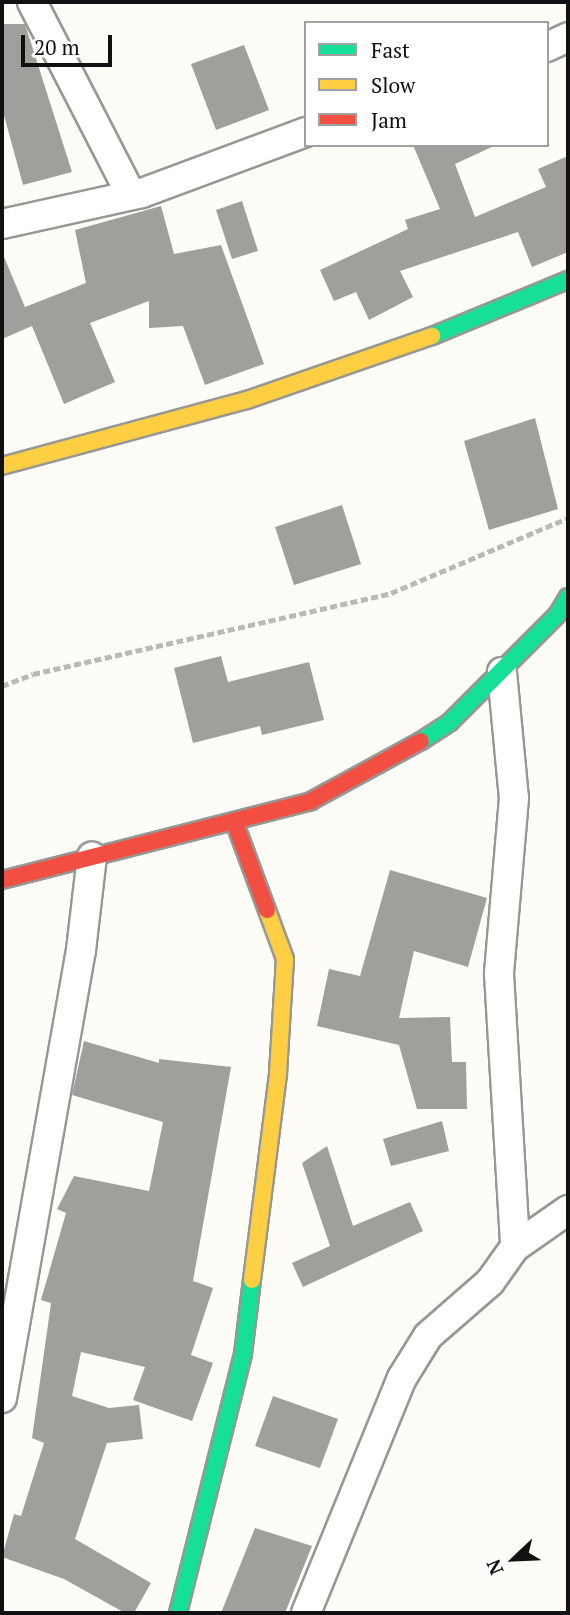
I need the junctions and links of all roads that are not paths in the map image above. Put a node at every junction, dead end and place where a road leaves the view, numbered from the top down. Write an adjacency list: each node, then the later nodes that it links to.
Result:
1 (32, 2): 5 (street)
2 (568, 37): 3 (street)
3 (549, 46)
4 (304, 133): 5 (street)
5 (131, 195): 6 (street)
6 (2, 225)
7 (568, 281): 8 (street)
8 (2, 466)
9 (568, 597): 10 (street)
10 (502, 672): 11 (street); 15 (street)
11 (234, 821): 12 (street); 17 (street)
12 (92, 858): 13 (street); 16 (street)
13 (2, 880)
14 (568, 1210): 15 (street)
15 (515, 1247): 18 (street)
16 (2, 1398)
17 (178, 1613)
18 (306, 1613)

